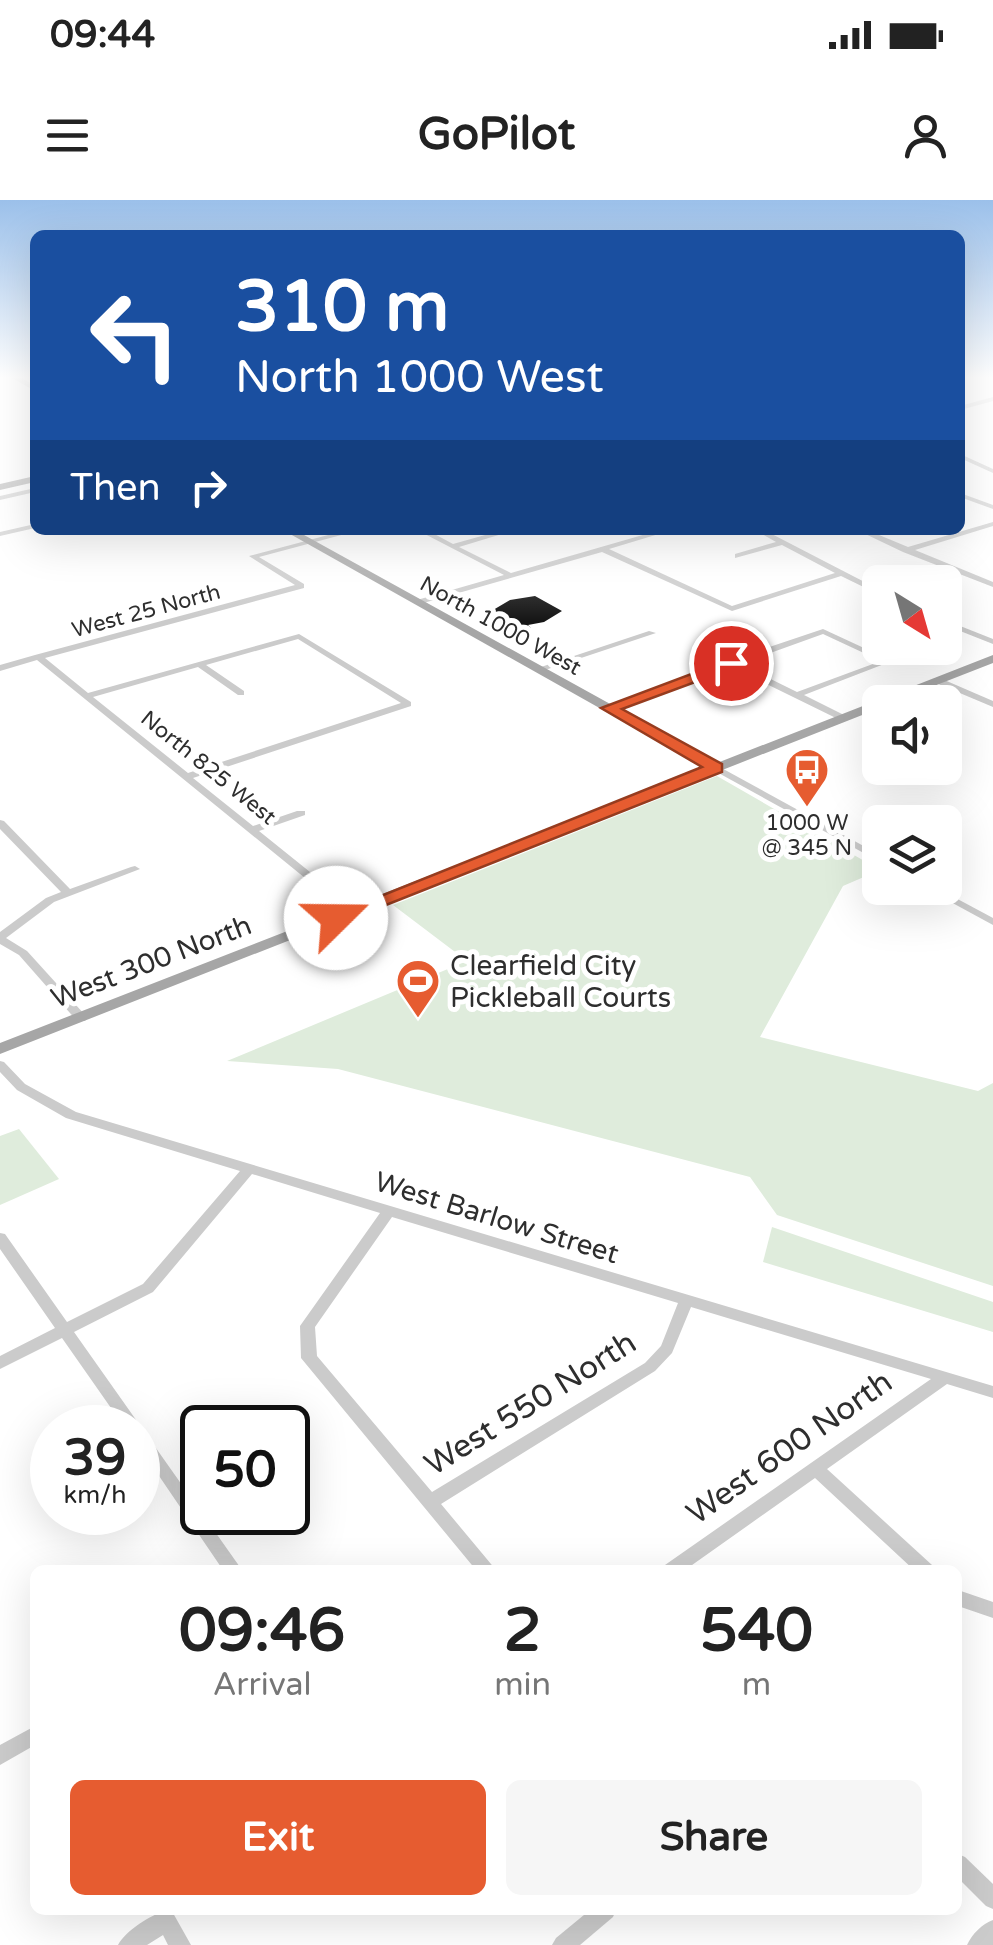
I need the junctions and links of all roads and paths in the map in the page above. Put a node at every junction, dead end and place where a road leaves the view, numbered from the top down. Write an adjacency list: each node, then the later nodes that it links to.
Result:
1 (967, 459): 2 (street)
2 (993, 472)
3 (30, 480): 4 (main road)
4 (0, 487)
5 (30, 491): 6 (street)
6 (0, 498)
7 (965, 498): 8 (street)
8 (993, 507)
9 (993, 524): 11 (street)
10 (30, 527): 12 (street)
11 (965, 532)
12 (0, 534)
13 (297, 535): 21 (main road, North 1000 West)
14 (337, 535): 21 (street)
15 (431, 535): 23 (street)
16 (493, 535): 23 (street)
17 (651, 535): 24 (street)
18 (769, 535): 22 (street)
19 (872, 535): 25 (street)
20 (955, 535): 25 (street)
21 (310, 542): 31 (main road, North 1000 West); 35 (street, West 25 North)
22 (783, 542): 26 (street); 27 (street)
23 (453, 546): 28 (street)
24 (602, 549): 27 (street); 28 (street)
25 (904, 550): 30 (street)
26 (738, 556)
27 (842, 573): 29 (street)
28 (511, 576): 31 (street)
29 (862, 584)
30 (993, 585)
31 (420, 602): 40 (main road, North 1000 West)
32 (962, 629): 34 (street)
33 (652, 633): 40 (street)
34 (993, 642)
35 (38, 658): 39 (street, West 25 North); 45 (street, North 825 West)
36 (993, 659): 41 (main road, West 300 North)
37 (731, 663): 44 (street); 44 (street); 47 (street)
38 (199, 664): 43 (street); 45 (street); 51 (street)
39 (0, 668)
40 (540, 669): 47 (main road, North 1000 West)
41 (939, 681): 42 (main road, West 300 North); 46 (street)
42 (929, 685)
43 (241, 693)
44 (796, 695): 49 (street)
45 (86, 696): 51 (street, North 825 West)
46 (993, 704)
47 (609, 708): 50 (main road, North 1000 West)
48 (862, 710): 49 (main road, West 300 North)
49 (842, 718): 50 (main road, West 300 North)
50 (716, 768): 55 (street, North 1000 West); 59 (main road, West 300 North)
51 (186, 778): 54 (street, North 825 West)
52 (301, 813): 54 (street)
53 (0, 824): 57 (street)
54 (252, 830): 59 (street, North 825 West)
55 (862, 850)
56 (134, 868): 57 (street)
57 (67, 892): 61 (street)
58 (962, 905): 60 (street)
59 (352, 911): 62 (main road, West 300 North)
60 (993, 922)
61 (0, 938): 62 (street)
62 (81, 1018): 63 (main road, West 300 North)
63 (0, 1049)
64 (0, 1065): 65 (street, West Barlow Street)
65 (249, 1169): 66 (street, West Barlow Street); 69 (street)
66 (389, 1211): 68 (street, West Barlow Street); 76 (street)
67 (0, 1238): 69 (street)
68 (686, 1300): 71 (street, West Barlow Street); 76 (street, West 550 North)
69 (66, 1330): 70 (street); 73 (street)
70 (0, 1363)
71 (945, 1378): 72 (street, West Barlow Street); 75 (street, West 600 North)
72 (993, 1392)
73 (118, 1405)
74 (160, 1464): 77 (street)
75 (815, 1468): 79 (street, West 600 North); 80 (street)
76 (430, 1502): 78 (street)
77 (230, 1565)
78 (483, 1565)
79 (679, 1565)
80 (921, 1565)
81 (962, 1599): 82 (street)
82 (993, 1610)
83 (30, 1738): 84 (street)
84 (0, 1756)
85 (962, 1868): 86 (street)
86 (993, 1899)
87 (600, 1915): 91 (street)
88 (993, 1930): 92 (street)
89 (129, 1945): 90 (street)
90 (180, 1945)
91 (563, 1945)
92 (978, 1945)

